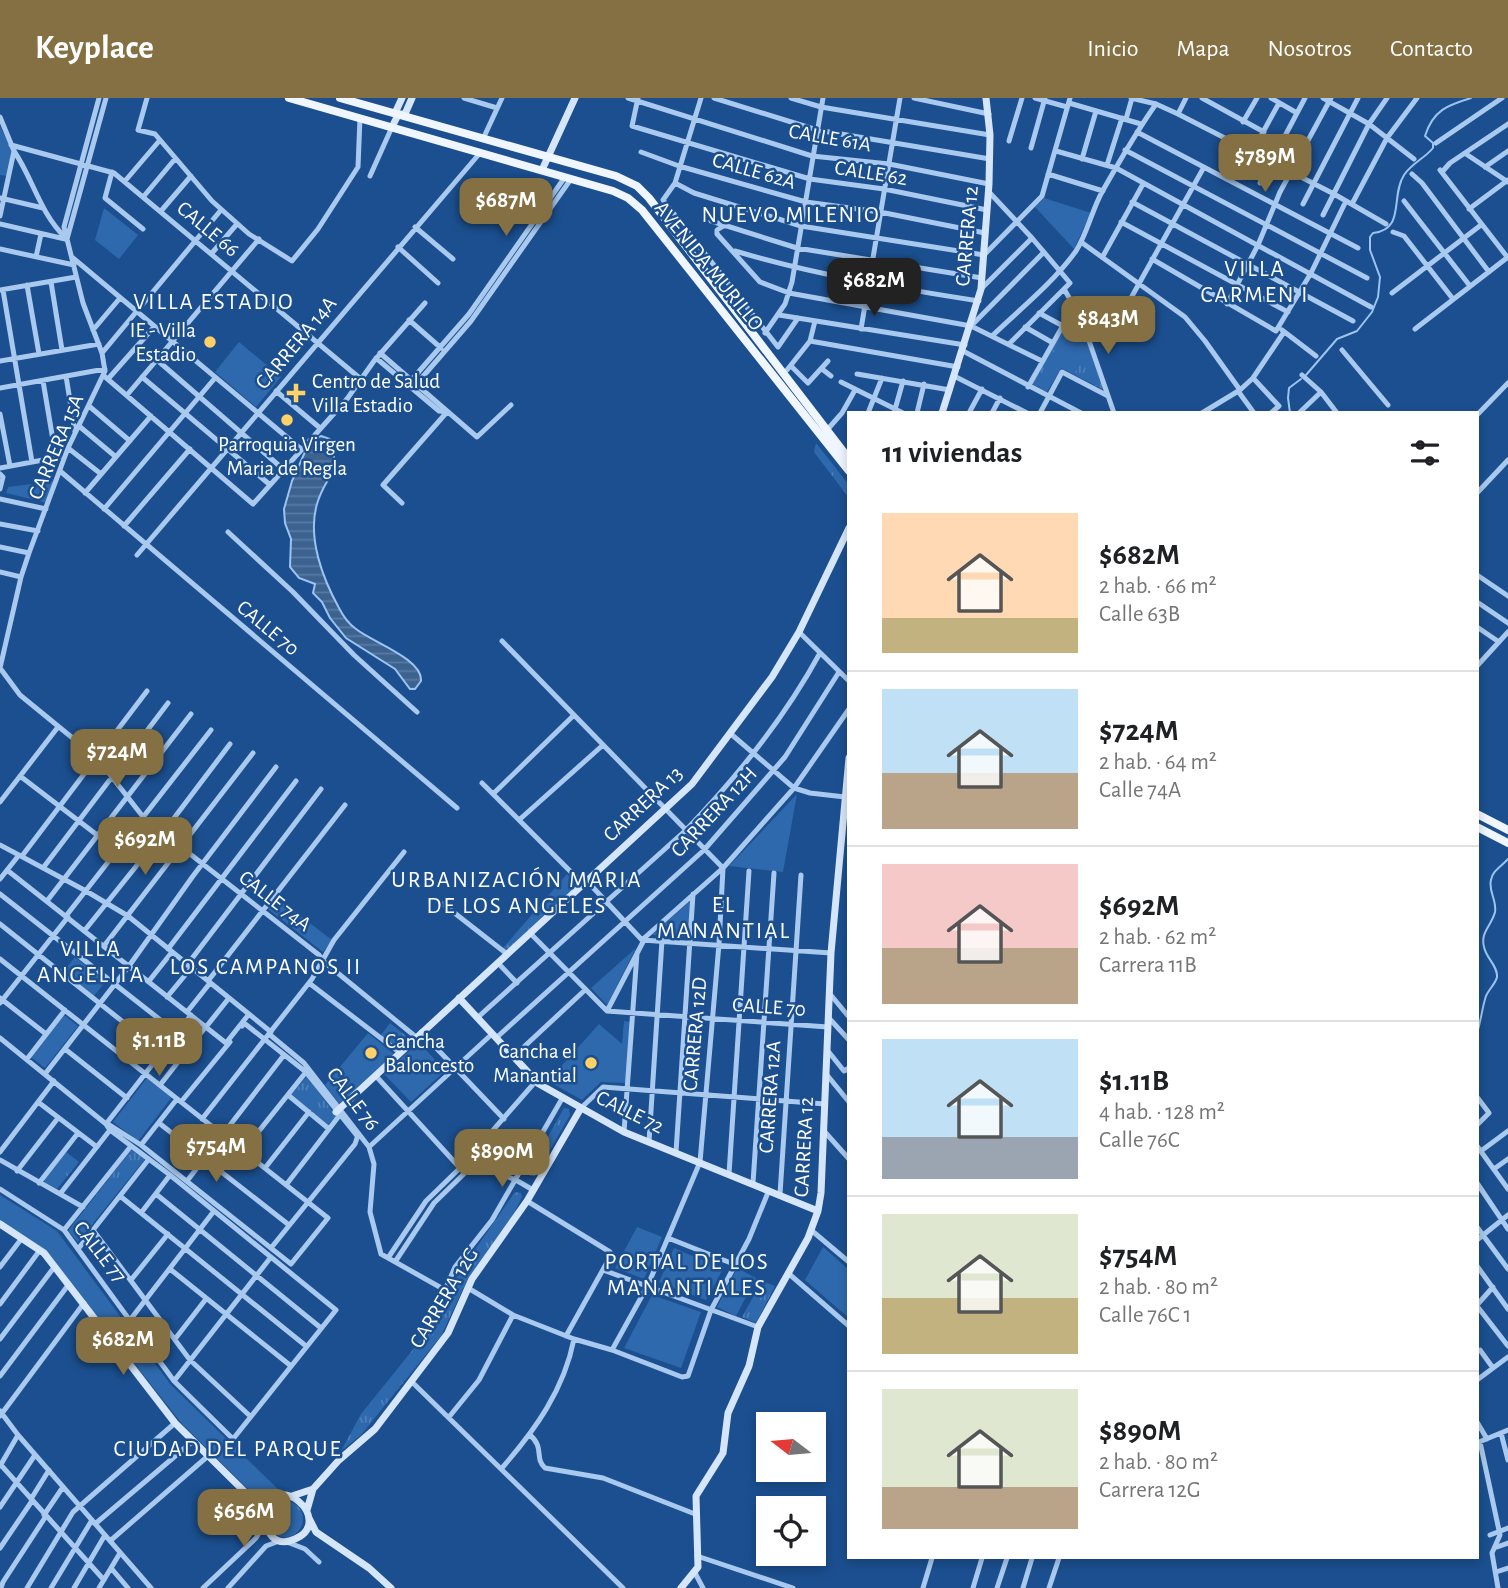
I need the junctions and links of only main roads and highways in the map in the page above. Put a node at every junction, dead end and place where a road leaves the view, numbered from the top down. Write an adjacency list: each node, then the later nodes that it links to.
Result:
1 (289, 98): 3 (main road, AVENIDA MURILLO)
2 (340, 98): 3 (main road, AVENIDA MURILLO)
3 (782, 368): 4 (main road, AVENIDA MURILLO); 5 (main road, AVENIDA MURILLO)
4 (847, 456)
5 (847, 468)
6 (1479, 815): 8 (main road)
7 (1479, 828): 9 (main road)
8 (1508, 830)
9 (1508, 843)

